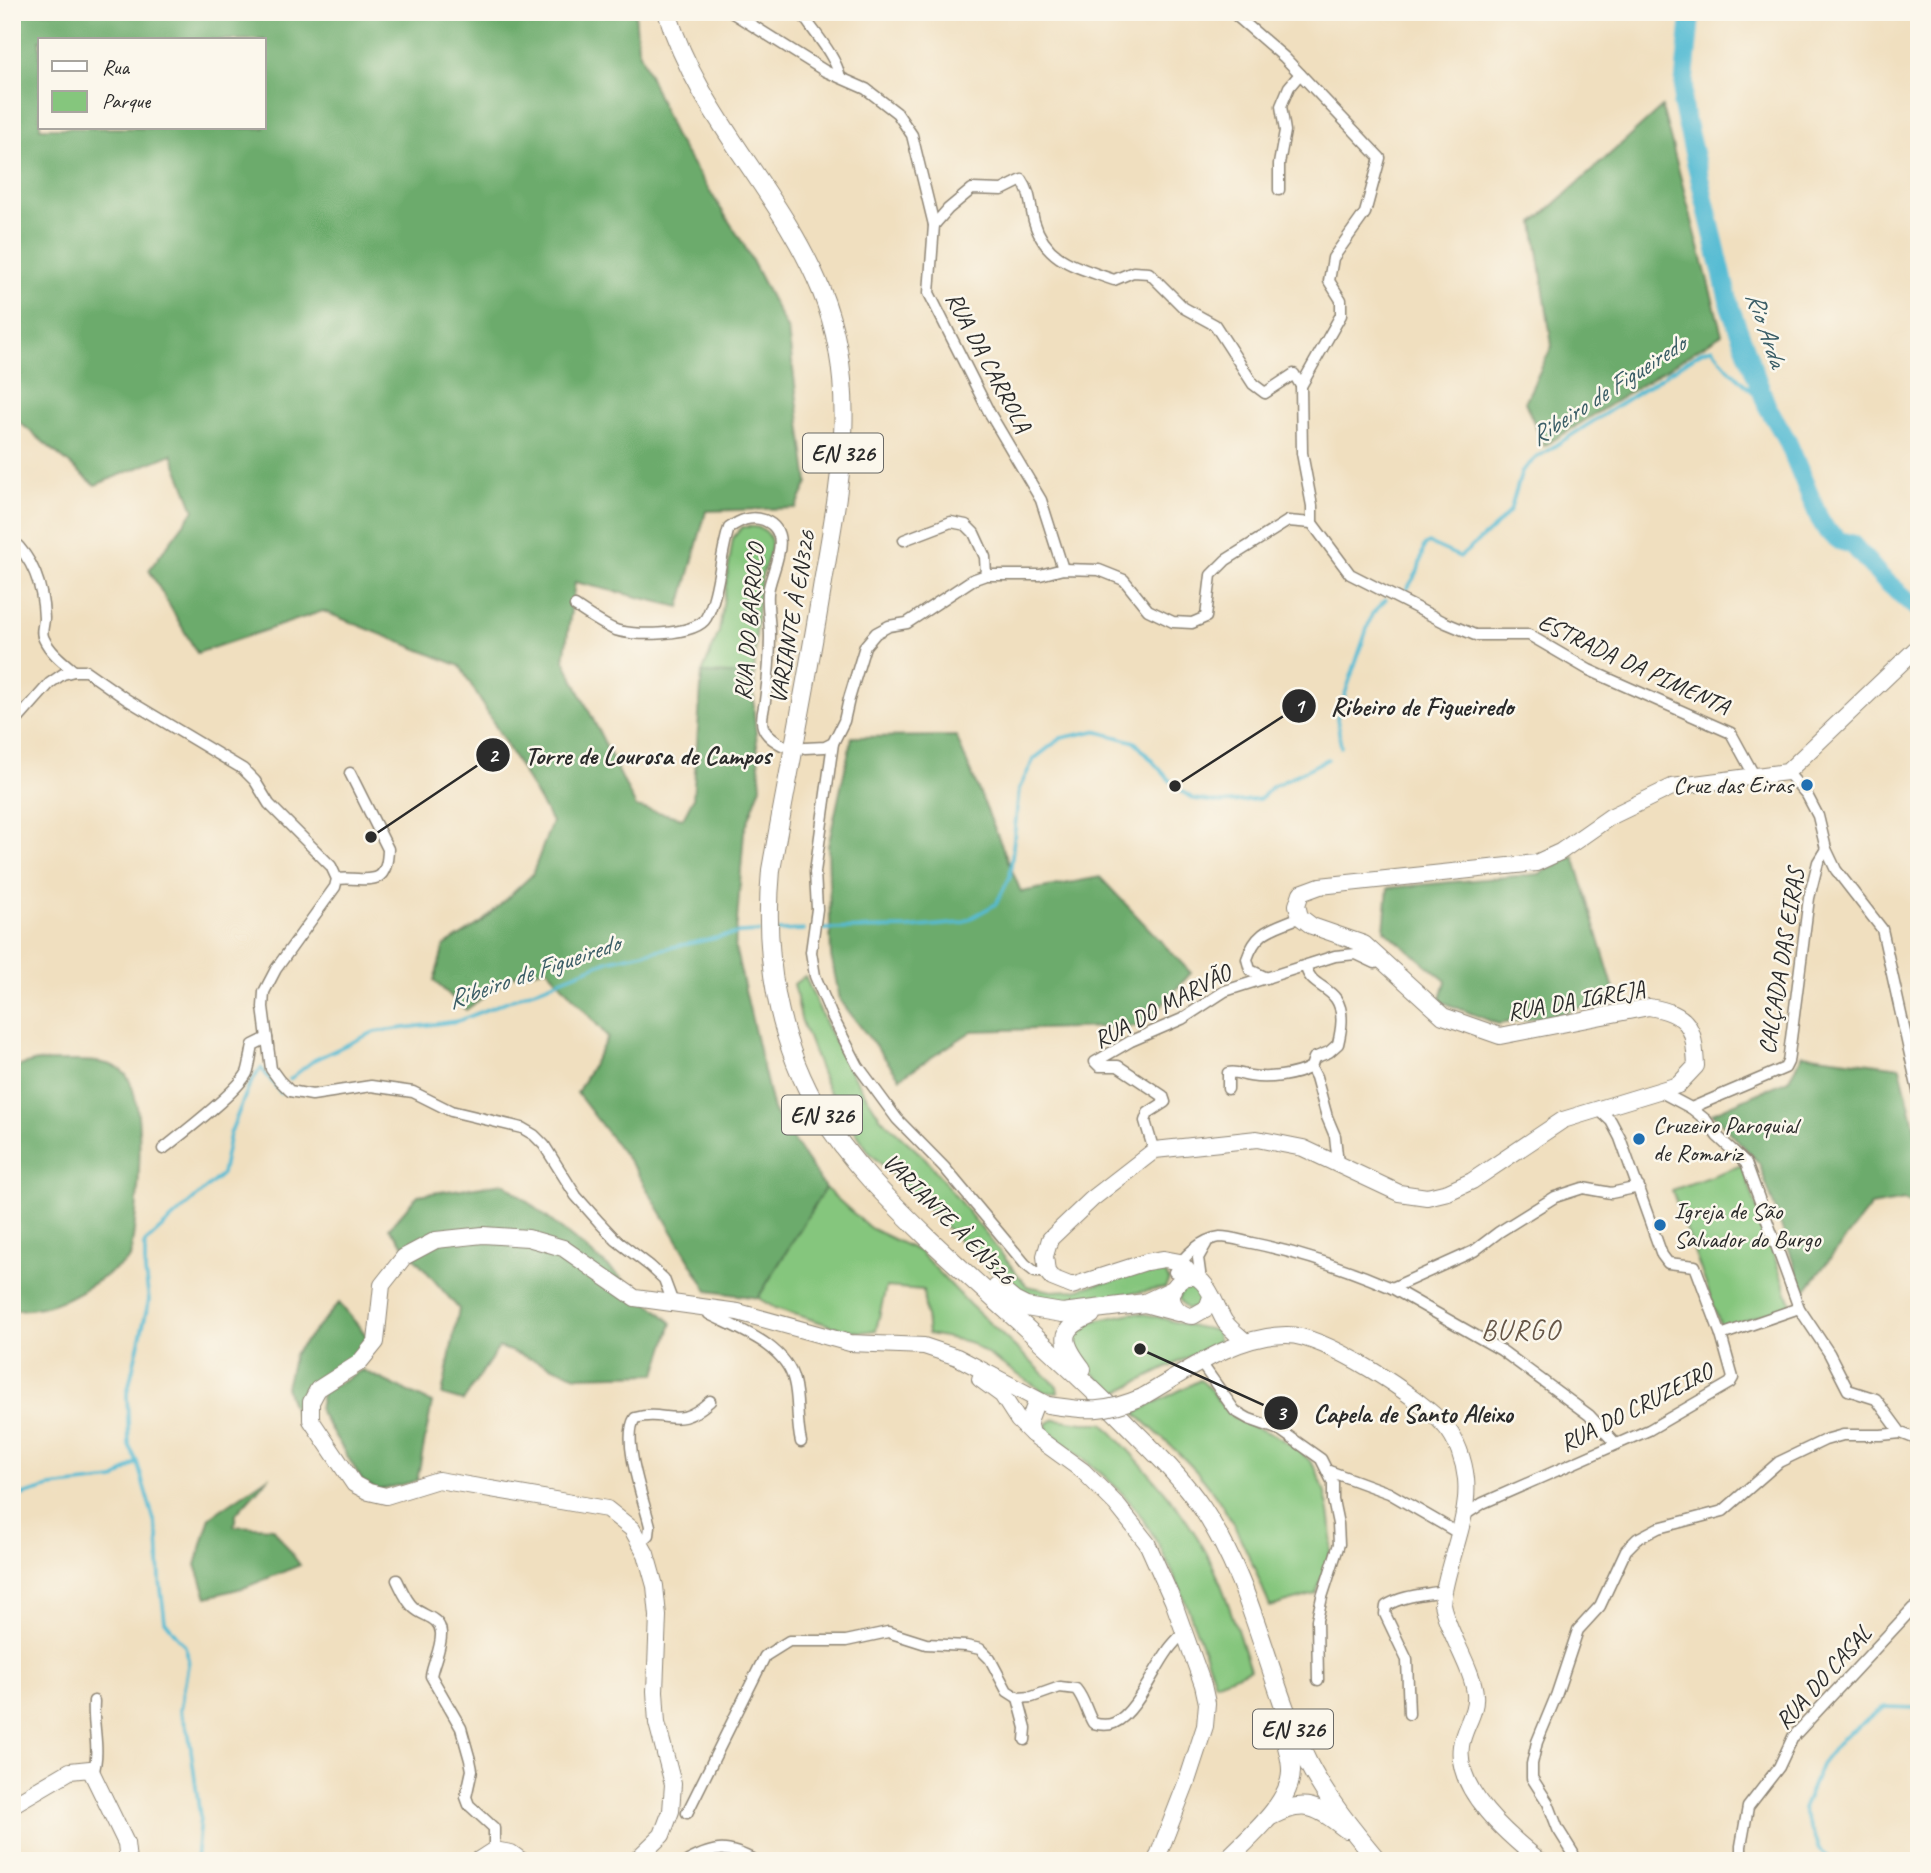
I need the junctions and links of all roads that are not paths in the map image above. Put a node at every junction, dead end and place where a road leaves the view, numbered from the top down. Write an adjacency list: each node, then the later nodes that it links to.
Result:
1 (731, 12): 6 (street, RUA DA CARROLA)
2 (801, 12): 6 (street)
3 (1233, 12): 5 (street)
4 (667, 14): 43 (main road, VARIANTE À EN326 / EN 326)
5 (1300, 74): 7 (street); 9 (street)
6 (839, 77): 8 (street, RUA DA CARROLA)
7 (1279, 190)
8 (934, 225): 9 (street); 13 (street, RUA DA CARROLA)
9 (1301, 386): 10 (street)
10 (1312, 523): 13 (street); 24 (street, ESTRADA DA PIMENTA)
11 (12, 540): 17 (street)
12 (904, 540): 14 (street)
13 (1063, 569): 14 (street)
14 (986, 575): 19 (street)
15 (575, 606): 20 (street, RUA DO BARROCO)
16 (1919, 646): 22 (street)
17 (74, 671): 18 (street); 26 (street)
18 (12, 726)
19 (833, 743): 21 (street); 44 (street)
20 (782, 745)
21 (805, 748)
22 (1787, 772): 24 (street); 25 (street)
23 (350, 773): 26 (street)
24 (1754, 775): 27 (street)
25 (1826, 849): 35 (street); 36 (street, CALÇADA DAS EIRAS)
26 (337, 880): 31 (street)
27 (1300, 917): 28 (street, RUA DA IGREJA); 30 (street)
28 (1382, 961): 29 (street, RUA DO MARVÃO); 34 (street, RUA DA IGREJA)
29 (1306, 967): 30 (street, RUA DO MARVÃO); 32 (street)
30 (1268, 978): 39 (street, RUA DO MARVÃO)
31 (267, 1038): 38 (street); 48 (street)
32 (1311, 1067): 33 (street); 40 (street)
33 (1228, 1089)
34 (1659, 1091): 36 (street); 37 (street, RUA DA IGREJA)
35 (1919, 1095)
36 (1691, 1108): 52 (street)
37 (1598, 1109): 40 (street, RUA DA IGREJA); 41 (street)
38 (163, 1149)
39 (1154, 1151): 40 (street, RUA DA IGREJA); 44 (street)
40 (1338, 1164)
41 (1639, 1187): 46 (street); 56 (street)
42 (1207, 1241): 45 (street); 45 (street); 46 (street)
43 (944, 1254): 51 (main road); 60 (main road, VARIANTE À EN326 / EN 326)
44 (1047, 1272): 45 (street)
45 (1183, 1277): 47 (street); 49 (main road); 53 (street)
46 (1392, 1288): 67 (street)
47 (1211, 1297): 54 (street); 55 (street)
48 (673, 1303): 50 (street); 71 (street)
49 (1145, 1303): 51 (main road); 53 (main road)
50 (708, 1307): 58 (street); 66 (street)
51 (1107, 1308): 60 (main road)
52 (1799, 1308): 56 (street, RUA DO CRUZEIRO); 63 (street)
53 (1178, 1311): 54 (street)
54 (1199, 1315): 55 (street)
55 (1226, 1324): 57 (street)
56 (1721, 1335): 67 (street, RUA DO CRUZEIRO)
57 (1245, 1341): 59 (street); 69 (street)
58 (968, 1363): 62 (street); 64 (street)
59 (1201, 1363): 62 (street, bridge); 68 (street)
60 (1101, 1398): 74 (main road, VARIANTE À EN326 / EN 326)
61 (710, 1401): 71 (street)
62 (1042, 1403): 64 (street)
63 (1901, 1433): 65 (street); 98 (street)
64 (1032, 1434): 76 (street)
65 (1919, 1440)
66 (801, 1441)
67 (1616, 1444): 69 (street, RUA DO CRUZEIRO)
68 (1329, 1471): 70 (street); 77 (street)
69 (1463, 1516): 70 (street)
70 (1458, 1533): 73 (street)
71 (640, 1543): 92 (street)
72 (397, 1580): 87 (street)
73 (1443, 1591): 80 (street); 97 (street)
74 (1250, 1602): 85 (main road); 86 (main road, VARIANTE À EN326 / EN 326)
75 (1919, 1608): 99 (street, RUA DO CASAL)
76 (1185, 1631): 78 (street); 88 (street)
77 (1318, 1680)
78 (1018, 1698): 81 (street); 84 (street)
79 (94, 1701): 82 (street)
80 (1409, 1714)
81 (1025, 1740)
82 (93, 1774): 83 (street); 89 (street)
83 (12, 1805)
84 (687, 1813)
85 (1268, 1817): 86 (main road); 95 (main road)
86 (1363, 1842): 96 (main road, VARIANTE À EN326 / EN 326)
87 (494, 1850): 90 (street); 91 (street)
88 (1159, 1858)
89 (128, 1861)
90 (477, 1861)
91 (522, 1861)
92 (635, 1861)
93 (688, 1861): 94 (street)
94 (756, 1861)
95 (1226, 1861)
96 (1378, 1861)
97 (1539, 1861)
98 (1573, 1861)
99 (1741, 1861)

